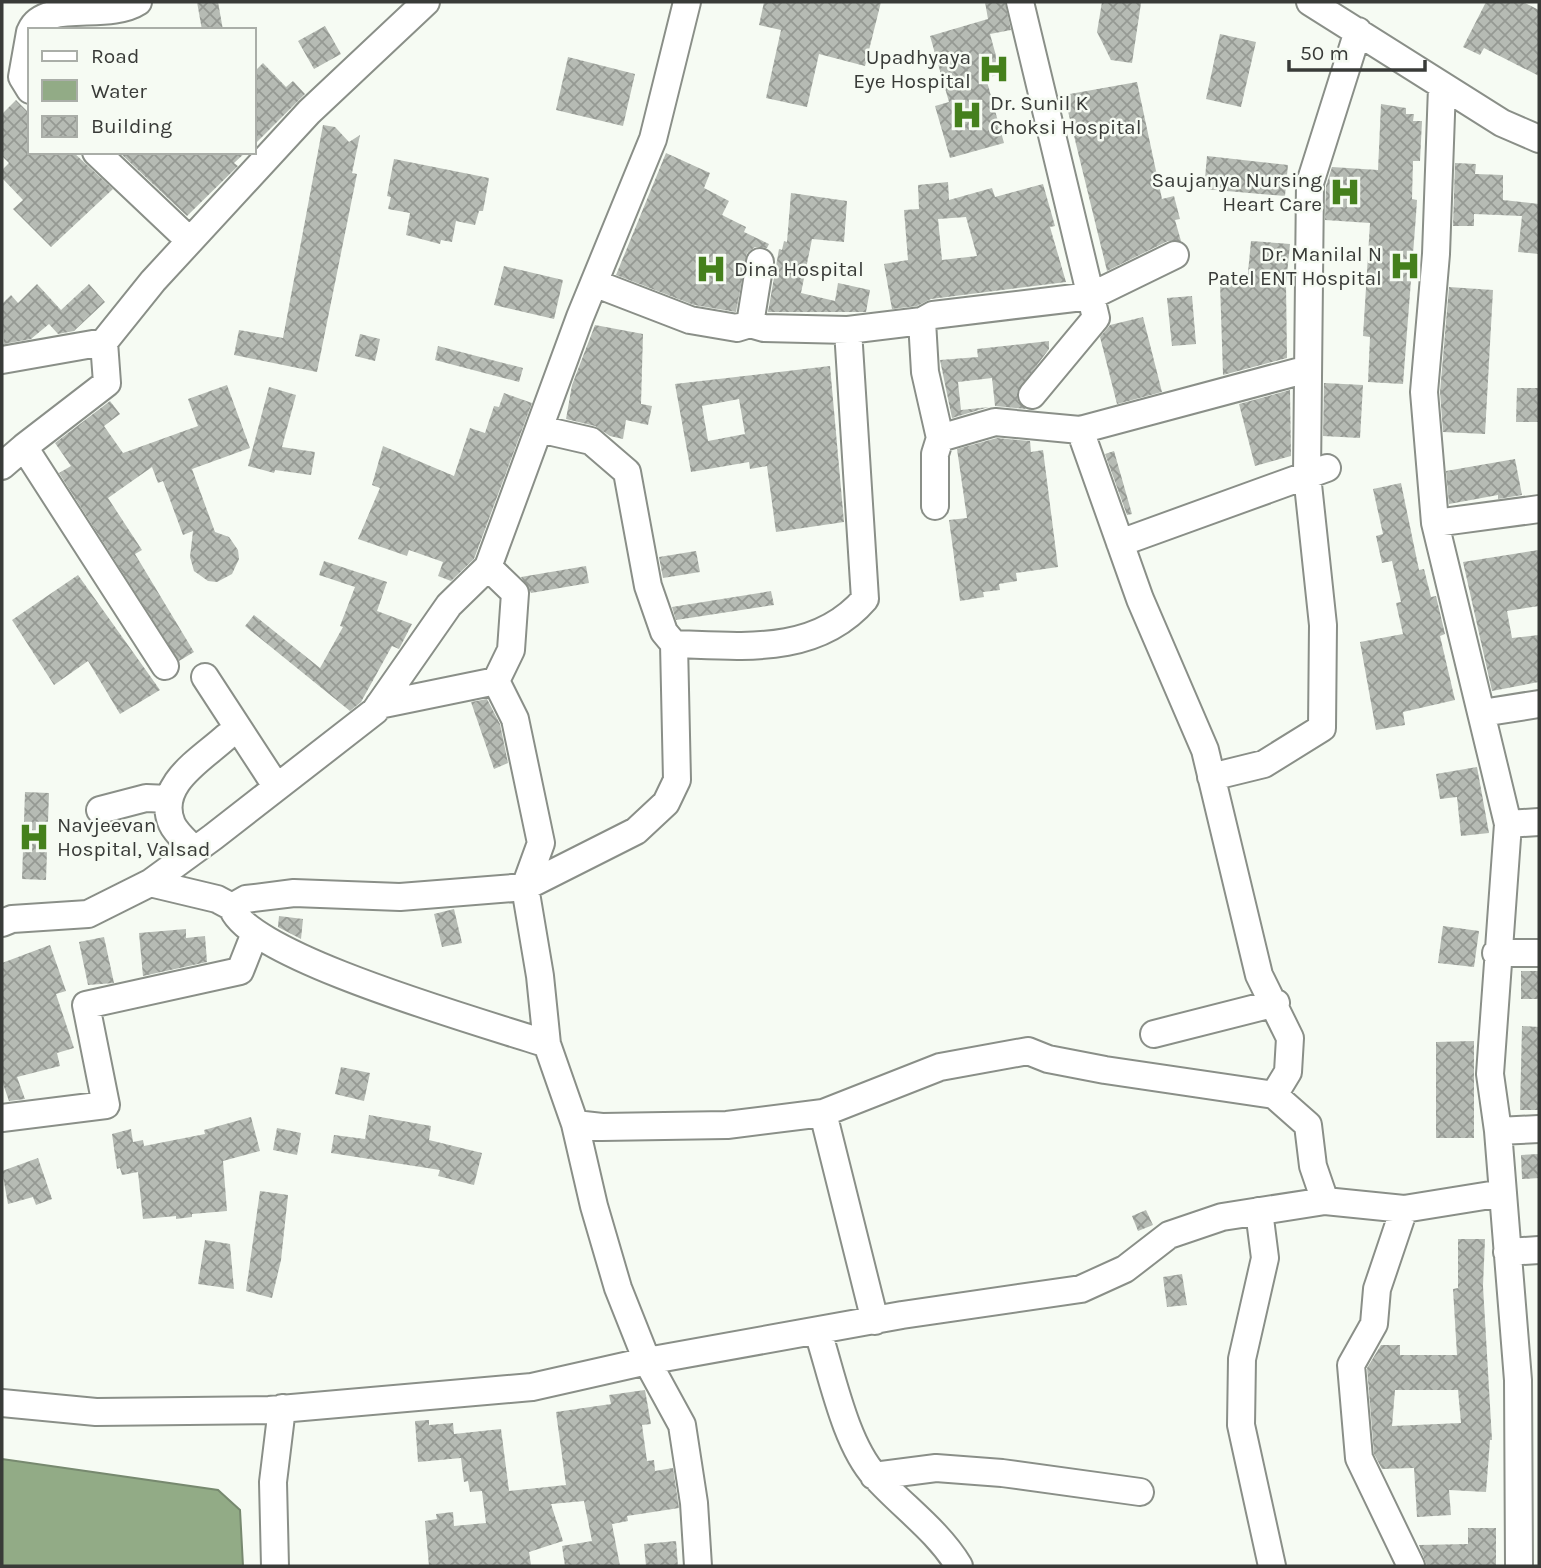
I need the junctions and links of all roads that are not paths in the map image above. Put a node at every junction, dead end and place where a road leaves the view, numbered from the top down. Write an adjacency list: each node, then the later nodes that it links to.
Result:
1 (138, 2): 6 (street)
2 (426, 2): 13 (street)
3 (687, 2): 16 (street)
4 (1020, 2): 17 (street)
5 (1313, 3): 7 (street)
6 (31, 28)
7 (1358, 31): 10 (street); 23 (street)
8 (28, 40): 9 (street)
9 (18, 86)
10 (1442, 87): 11 (street); 33 (street)
11 (1539, 139)
12 (98, 154): 13 (street)
13 (190, 241): 21 (street)
14 (1175, 255): 17 (street)
15 (760, 262): 19 (street)
16 (594, 283): 19 (street); 25 (street)
17 (1091, 296): 18 (street); 24 (street)
18 (922, 321): 20 (street); 27 (street)
19 (750, 324): 20 (street)
20 (848, 330): 36 (street)
21 (104, 342): 22 (street); 28 (street)
22 (2, 360)
23 (1308, 369): 26 (street); 30 (street)
24 (1032, 395)
25 (539, 429): 35 (street); 36 (street)
26 (1080, 430): 27 (street); 34 (street)
27 (940, 438): 31 (street)
28 (24, 447): 29 (street); 37 (street)
29 (2, 466)
30 (1317, 471): 34 (street); 44 (street)
31 (935, 506)
32 (1539, 509): 33 (street)
33 (1435, 523): 42 (street)
34 (1120, 543): 44 (street)
35 (488, 567): 39 (street); 41 (street)
36 (674, 644): 52 (street)
37 (165, 666)
38 (205, 677): 45 (street)
39 (496, 681): 41 (street); 52 (street)
40 (1539, 704): 42 (street)
41 (379, 705): 45 (street)
42 (1482, 713): 49 (street)
43 (226, 737): 46 (street)
44 (1211, 777): 58 (street)
45 (276, 786): 50 (street)
46 (169, 799): 47 (street); 50 (street)
47 (100, 810)
48 (1539, 822): 49 (street)
49 (1508, 824): 56 (street)
50 (194, 850): 51 (street)
51 (150, 883): 53 (street); 54 (street)
52 (525, 887): 53 (street); 60 (street)
53 (232, 907): 55 (street)
54 (2, 923)
55 (255, 933): 60 (street); 63 (street)
56 (1496, 953): 57 (street); 66 (street)
57 (1539, 953)
58 (1276, 1003): 59 (street); 61 (street)
59 (1154, 1034)
60 (547, 1044): 64 (street)
61 (1274, 1095): 62 (street); 68 (street)
62 (822, 1114): 64 (street); 73 (street)
63 (2, 1118)
64 (575, 1124): 75 (street)
65 (1539, 1129): 66 (street)
66 (1498, 1130): 67 (street)
67 (1503, 1193): 69 (street); 72 (street)
68 (1325, 1201): 69 (street); 70 (street)
69 (1404, 1209): 85 (street)
70 (1259, 1211): 73 (street); 84 (street)
71 (1539, 1250): 72 (street)
72 (1507, 1252): 80 (street)
73 (875, 1321): 74 (street)
74 (818, 1332): 75 (street); 78 (street)
75 (647, 1361): 77 (street); 82 (street)
76 (2, 1403): 77 (street)
77 (282, 1409): 81 (street)
78 (874, 1476): 79 (street); 83 (street)
79 (1140, 1492)
80 (1525, 1552)
81 (275, 1566)
82 (698, 1566)
83 (959, 1566)
84 (1272, 1566)
85 (1411, 1566)

